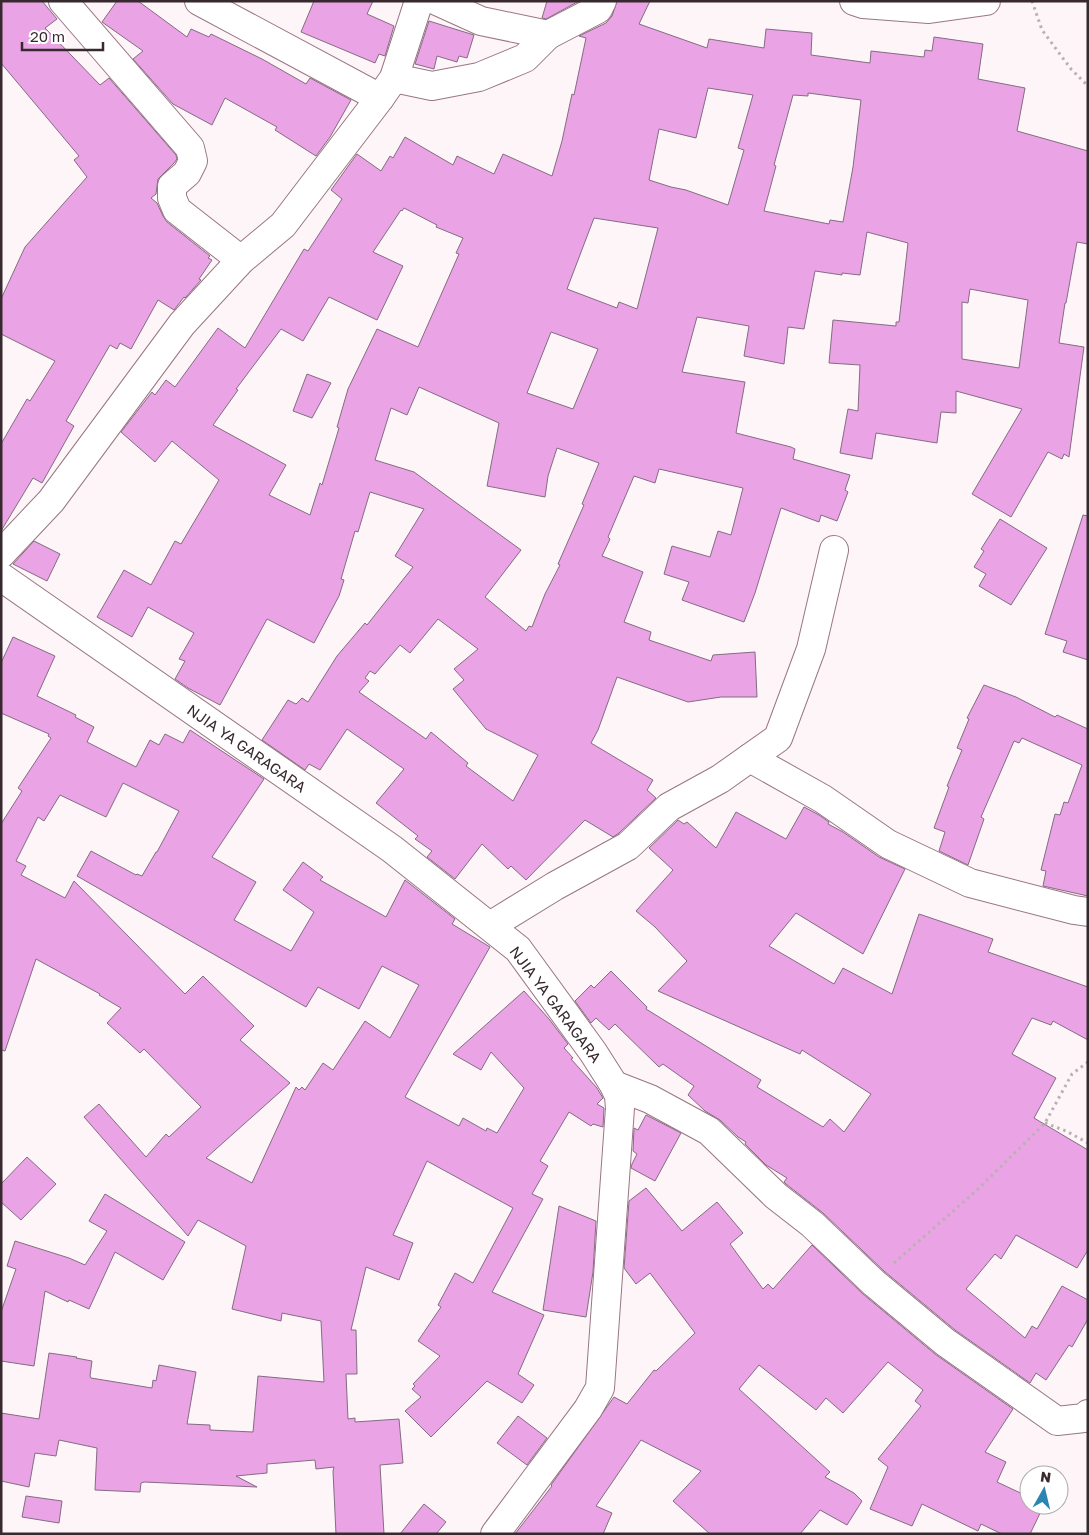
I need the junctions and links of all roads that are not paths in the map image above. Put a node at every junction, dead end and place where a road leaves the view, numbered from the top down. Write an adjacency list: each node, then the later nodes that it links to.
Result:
1 (63, 1): 10 (street)
2 (199, 1): 9 (street)
3 (419, 1): 9 (street)
4 (437, 1): 8 (street)
5 (602, 1): 8 (street)
6 (854, 1): 7 (street)
7 (986, 1)
8 (548, 35): 9 (street)
9 (387, 88): 10 (street)
10 (241, 260): 12 (street)
11 (834, 550): 14 (street)
12 (1, 554)
13 (1, 577): 16 (street, NJIA YA GARAGARA)
14 (750, 758): 15 (street); 16 (street)
15 (1088, 912)
16 (490, 926): 17 (street, NJIA YA GARAGARA)
17 (614, 1085): 18 (street); 19 (street, NJIA YA GARAGARA)
18 (1088, 1414)
19 (495, 1534)

